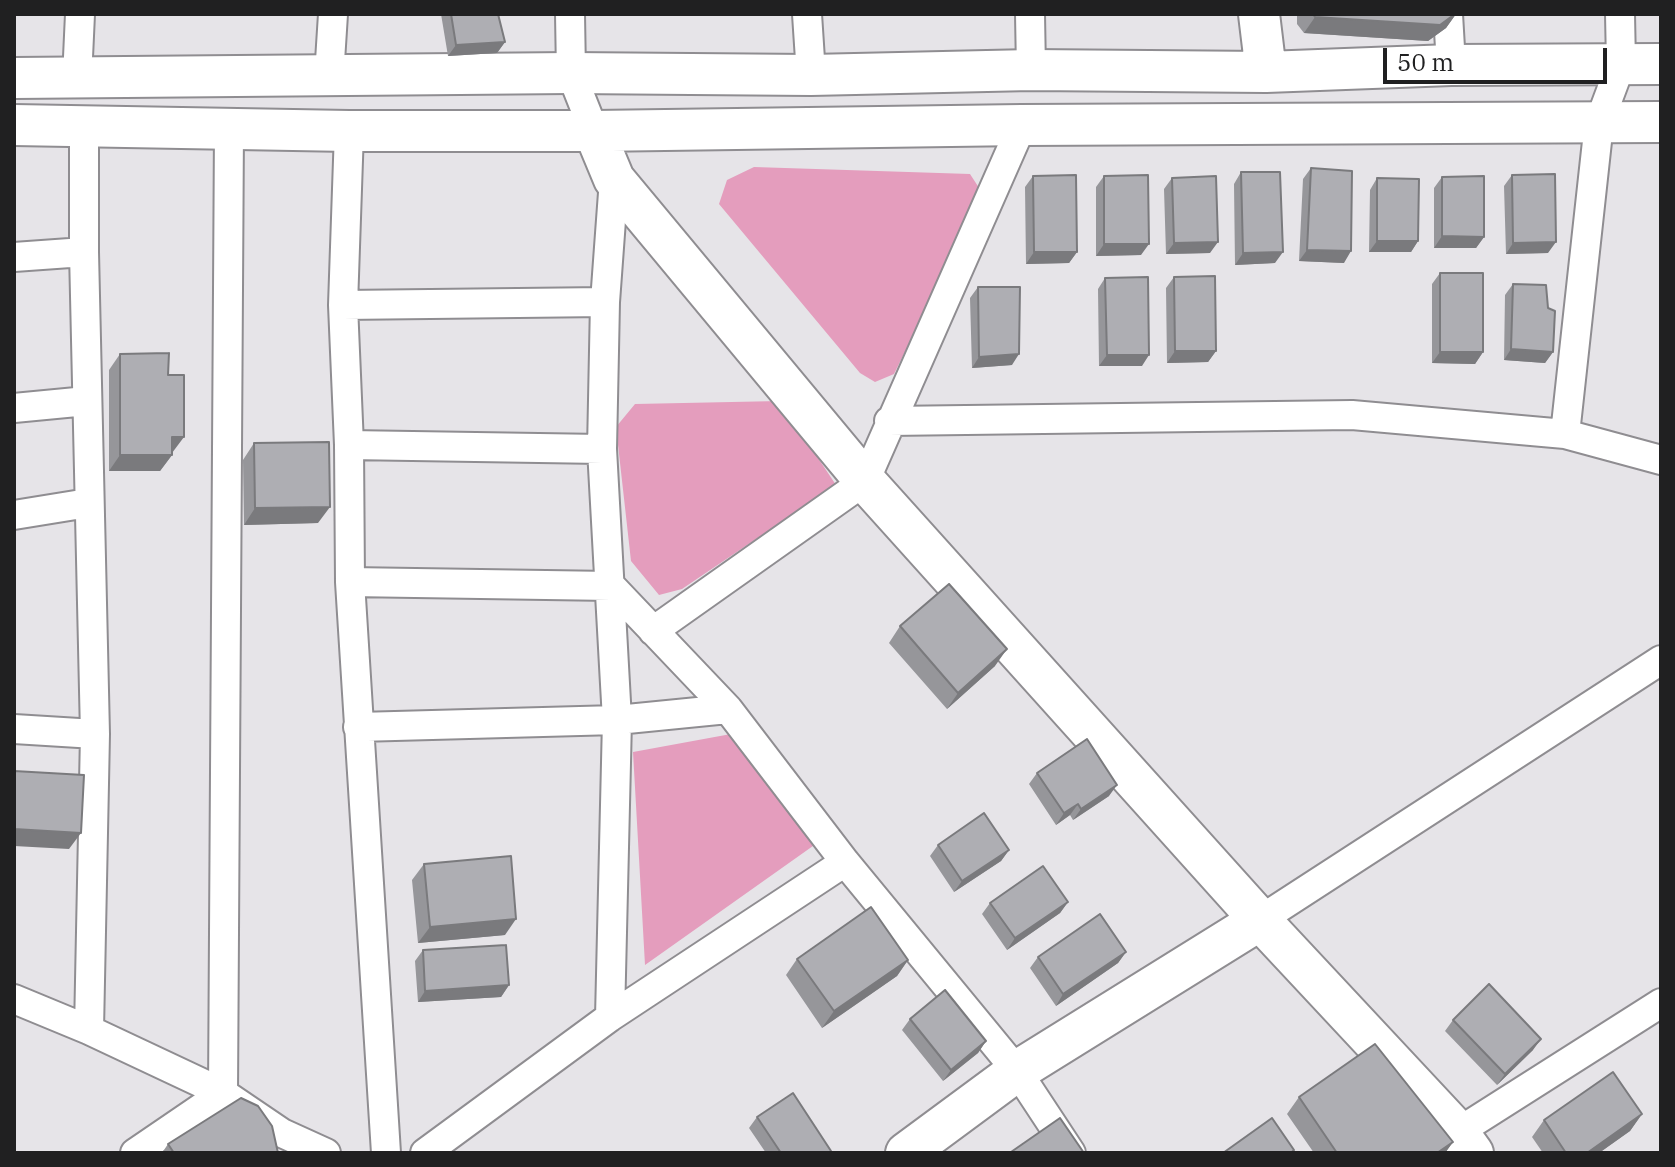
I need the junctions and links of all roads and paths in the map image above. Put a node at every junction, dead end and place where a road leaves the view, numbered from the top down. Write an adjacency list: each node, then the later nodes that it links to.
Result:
1 (80, 14): 18 (street)
2 (333, 14): 16 (street)
3 (570, 14): 14 (street)
4 (807, 14): 15 (street)
5 (1030, 14): 12 (street)
6 (1259, 14): 13 (street)
7 (1448, 14): 11 (street)
8 (1620, 14): 9 (street)
9 (1621, 64): 10 (street); 11 (street); 20 (street)
10 (1661, 64)
11 (1451, 65): 13 (street)
12 (1031, 70): 13 (street); 15 (street)
13 (1266, 72)
14 (571, 73): 15 (street); 16 (street); 26 (street)
15 (811, 75)
16 (329, 77): 18 (street)
17 (14, 78): 18 (street)
18 (77, 79)
19 (1661, 122): 20 (street)
20 (1599, 123): 22 (street); 35 (street)
21 (14, 125): 23 (street)
22 (1022, 125): 26 (street); 34 (street)
23 (84, 127): 24 (street); 28 (street)
24 (229, 128): 25 (street); 58 (street)
25 (349, 131): 26 (street); 31 (street)
26 (594, 131): 27 (street)
27 (614, 179): 30 (street); 39 (street)
28 (84, 252): 29 (street); 32 (street)
29 (14, 257)
30 (605, 302): 31 (street); 37 (street)
31 (343, 305): 36 (street)
32 (87, 401): 33 (street); 40 (street)
33 (14, 408)
34 (889, 421): 35 (street); 39 (street)
35 (1565, 434): 38 (street)
36 (349, 445): 37 (street); 42 (street)
37 (602, 449): 43 (street)
38 (1661, 460)
39 (865, 481): 44 (street); 52 (street)
40 (88, 503): 41 (street); 50 (street)
41 (14, 515)
42 (350, 582): 43 (street); 48 (street)
43 (611, 586): 44 (street); 47 (street)
44 (653, 631): 46 (street)
45 (1661, 660): 52 (street)
46 (728, 709): 47 (street); 51 (street)
47 (617, 720): 48 (street); 55 (street)
48 (358, 727): 63 (street)
49 (14, 729): 50 (street)
50 (95, 734): 56 (street)
51 (845, 862): 55 (street); 57 (street)
52 (1260, 920): 57 (street); 60 (street)
53 (14, 999): 56 (street)
54 (1661, 1003): 60 (street)
55 (610, 1017): 64 (street)
56 (89, 1030): 58 (street)
57 (1017, 1071): 65 (street); 66 (street)
58 (223, 1093): 59 (street); 61 (street)
59 (281, 1143): 62 (street)
60 (1465, 1143)
61 (135, 1153)
62 (326, 1153)
63 (386, 1153)
64 (425, 1153)
65 (906, 1153)
66 (1071, 1153)

